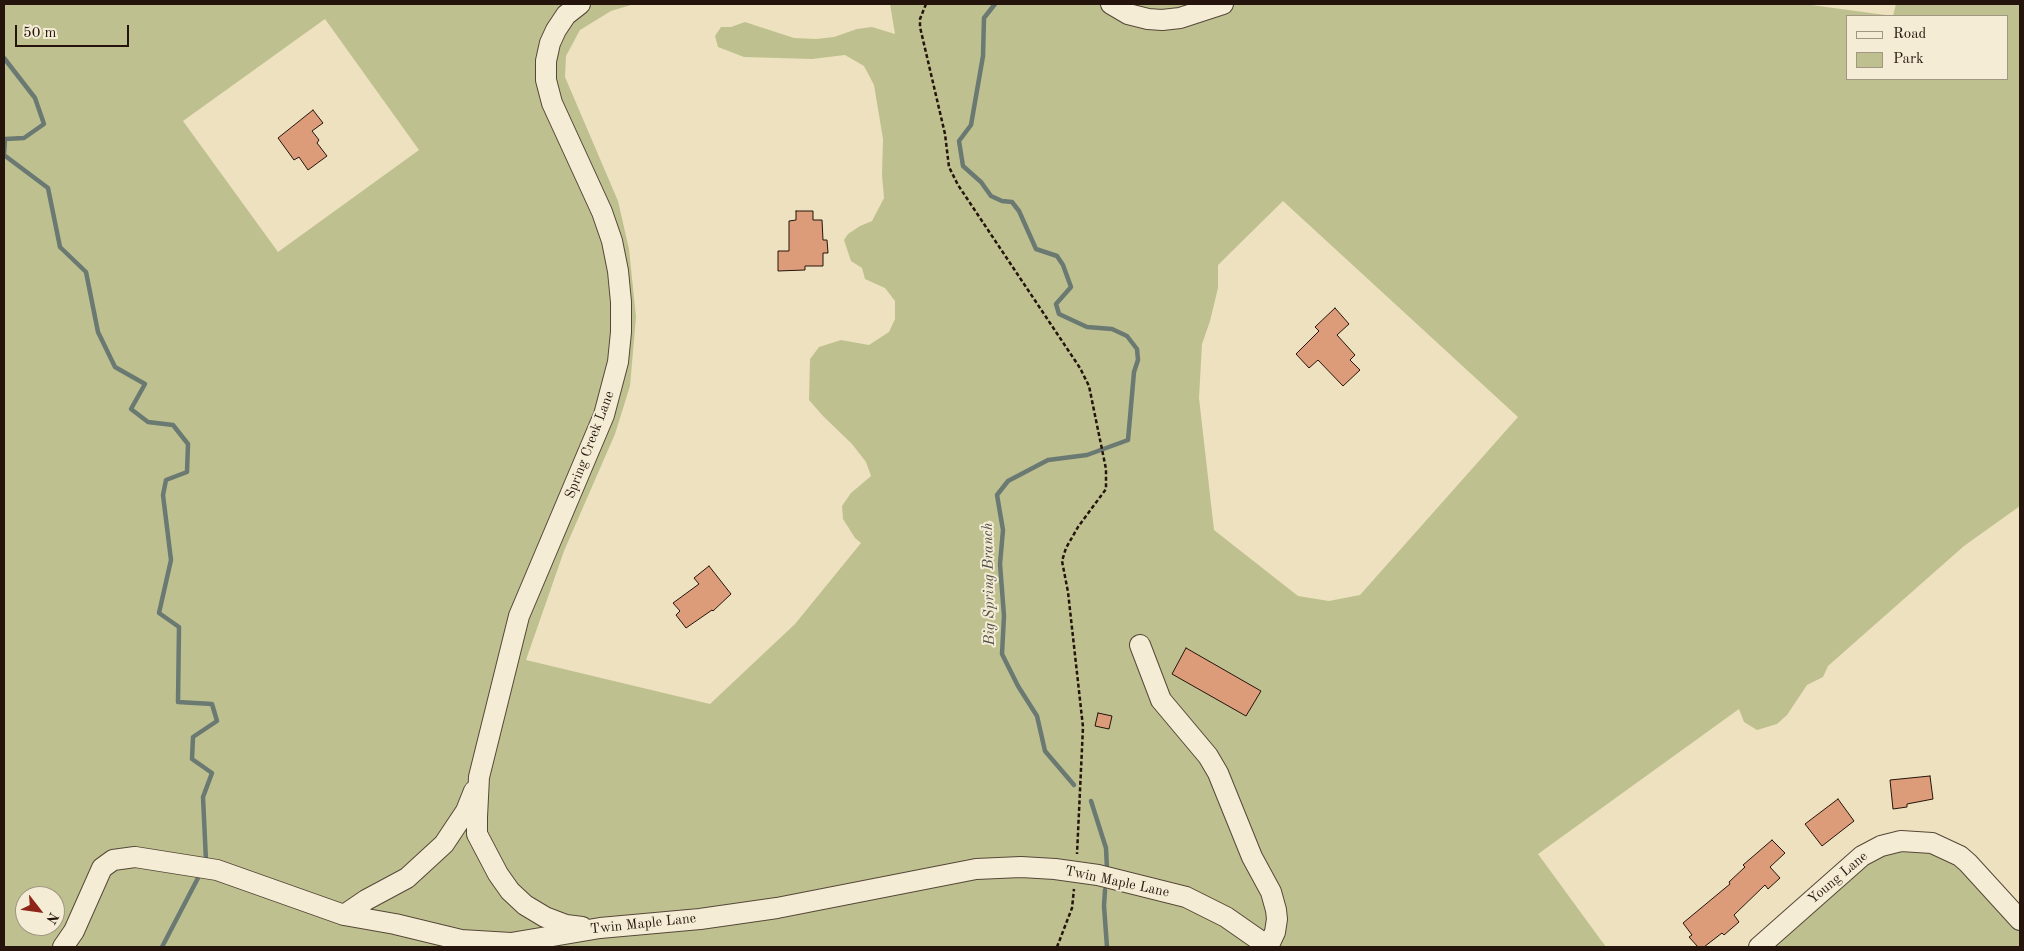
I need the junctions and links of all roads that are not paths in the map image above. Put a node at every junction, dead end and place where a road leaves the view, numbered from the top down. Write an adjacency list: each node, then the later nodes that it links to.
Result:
1 (580, 4): 5 (street, Spring Creek Lane)
2 (1111, 4): 3 (street)
3 (1223, 4)
4 (1140, 645): 10 (street)
5 (479, 777): 6 (street, Spring Creek Lane); 8 (street, Spring Creek Lane)
6 (344, 915): 8 (street, Twin Maple Lane); 9 (street, Twin Maple Lane)
7 (2020, 920): 11 (street, Young Lane)
8 (600, 928): 10 (street, Twin Maple Lane)
9 (63, 947)
10 (1267, 947)
11 (1759, 947)

